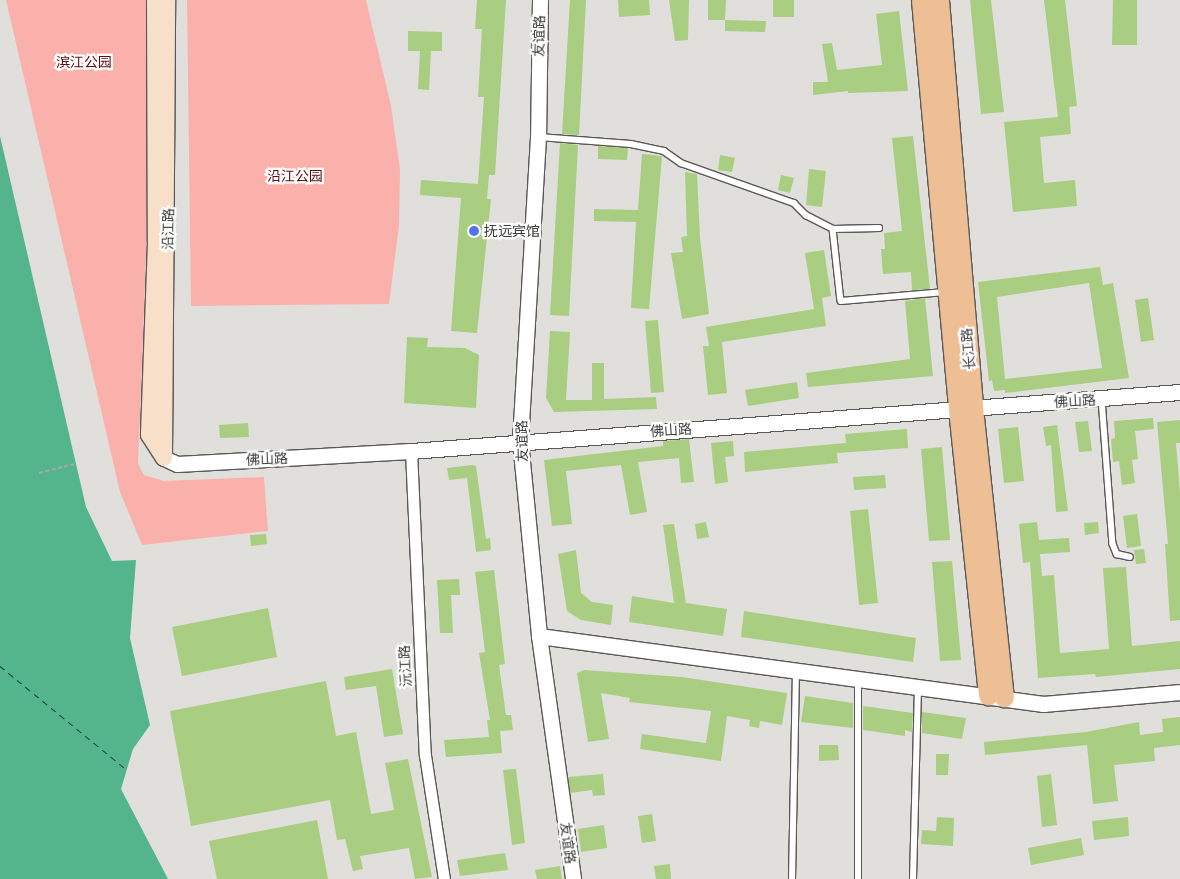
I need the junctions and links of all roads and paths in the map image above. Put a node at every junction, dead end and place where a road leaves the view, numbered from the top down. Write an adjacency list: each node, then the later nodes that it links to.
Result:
1 (155, 0): 15 (main road)
2 (167, 0): 15 (main road, 沿江路)
3 (540, 0): 6 (street, 友谊路)
4 (921, 0): 9 (main road, 长江路)
5 (939, 0): 12 (main road, 长江路)
6 (538, 137): 8 (lane); 13 (street, 友谊路)
7 (879, 228): 8 (lane)
8 (833, 229): 9 (lane)
9 (947, 291): 12 (main road, 长江路)
10 (1180, 392): 11 (street, 佛山路)
11 (1102, 399): 12 (street, 佛山路); 18 (lane)
12 (966, 409): 13 (street, 佛山路); 24 (main road, 长江路)
13 (520, 441): 14 (street, 佛山路); 19 (street, 友谊路)
14 (411, 451): 15 (street, 佛山路); 25 (street, 沅江路)
15 (164, 458)
16 (76, 464): 17 (path)
17 (39, 472)
18 (1130, 557)
19 (539, 636): 20 (street); 26 (street, 友谊路)
20 (796, 672): 21 (street); 27 (lane)
21 (858, 679): 22 (street); 28 (lane)
22 (918, 687): 24 (street); 29 (lane)
23 (1180, 692): 24 (street)
24 (996, 696)
25 (444, 879)
26 (574, 879)
27 (792, 879)
28 (858, 879)
29 (913, 879)

